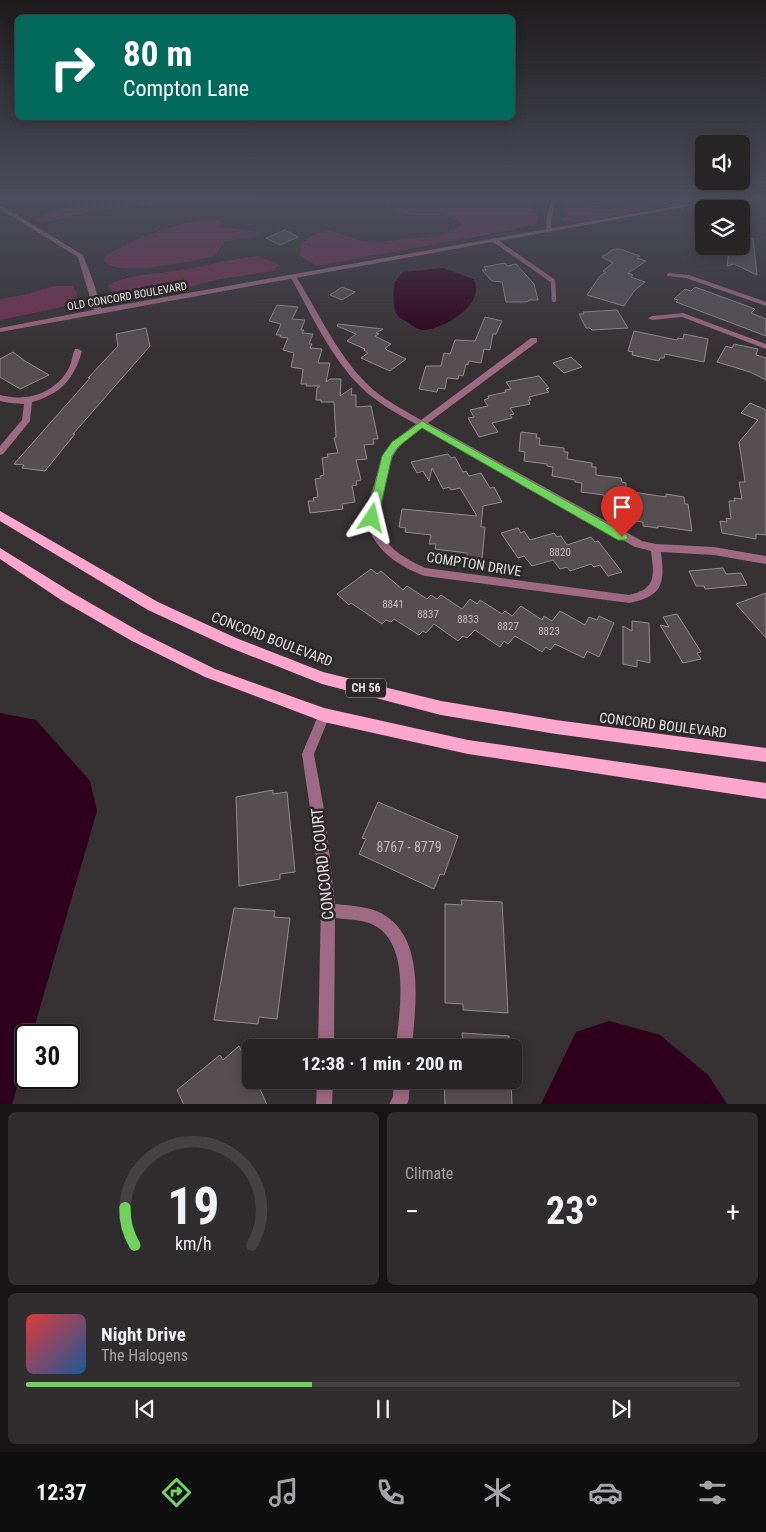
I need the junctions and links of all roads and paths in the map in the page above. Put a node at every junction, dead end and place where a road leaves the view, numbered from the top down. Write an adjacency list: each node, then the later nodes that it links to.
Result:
1 (70, 250): 8 (street)
2 (441, 250): 5 (street, OLD CONCORD BOULEVARD)
3 (505, 250): 6 (lane)
4 (669, 275): 7 (street)
5 (293, 276): 8 (street, OLD CONCORD BOULEVARD); 16 (street)
6 (554, 300)
7 (766, 304)
8 (98, 311): 10 (street, OLD CONCORD BOULEVARD)
9 (652, 318): 12 (street)
10 (0, 330)
11 (534, 340): 16 (street, COMPTON DRIVE)
12 (766, 347)
13 (78, 352): 15 (street)
14 (0, 398): 15 (street)
15 (28, 402): 17 (street)
16 (422, 424): 19 (street); 19 (street, COMPTON DRIVE)
17 (0, 452)
18 (0, 516): 23 (main road, CONCORD BOULEVARD / CH 56)
19 (656, 548): 21 (street)
20 (0, 553): 22 (main road)
21 (766, 560)
22 (324, 715): 24 (main road); 25 (street, CONCORD COURT)
23 (766, 755)
24 (766, 791)
25 (328, 910): 26 (street, CONCORD COURT); 27 (street)
26 (326, 1039)
27 (404, 1039)
28 (325, 1089): 30 (street)
29 (402, 1089): 31 (street)
30 (324, 1104)
31 (396, 1104)

